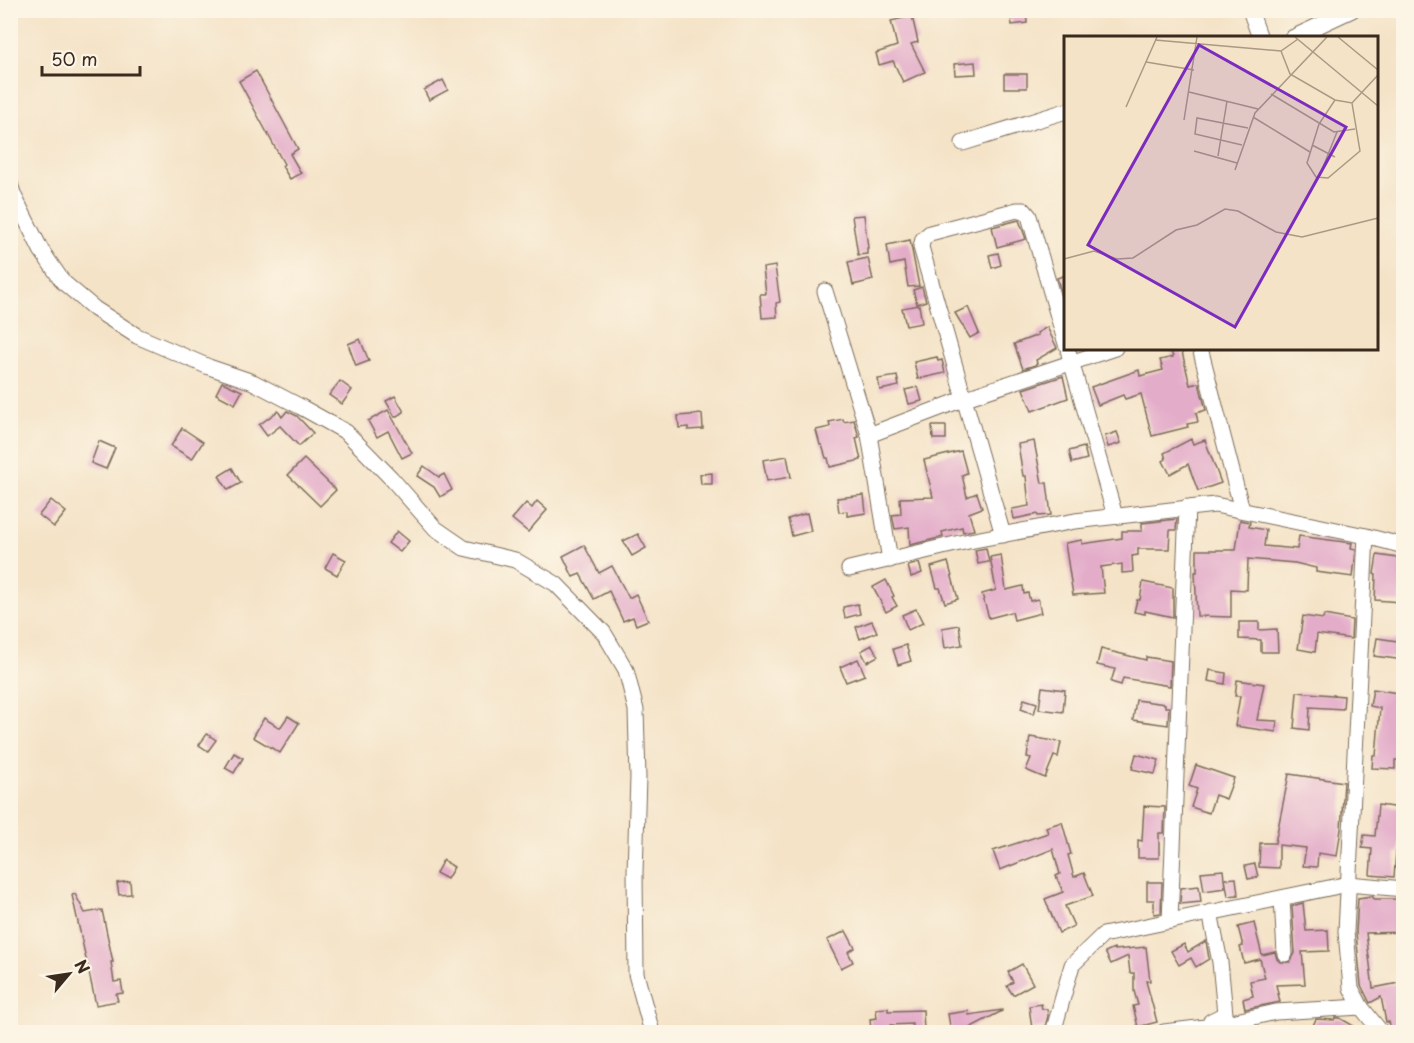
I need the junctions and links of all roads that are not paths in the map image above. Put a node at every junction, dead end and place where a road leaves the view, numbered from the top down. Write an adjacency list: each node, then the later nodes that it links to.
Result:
1 (1250, 10): 3 (street)
2 (1352, 10): 4 (street)
3 (1259, 36)
4 (1296, 36)
5 (1064, 112): 6 (street)
6 (963, 143)
7 (10, 184): 31 (street)
8 (825, 291): 14 (street)
9 (1064, 337): 13 (street)
10 (1102, 350): 12 (street)
11 (1201, 350): 16 (street)
12 (1069, 355): 13 (street); 17 (street)
13 (966, 399): 14 (street); 18 (street)
14 (869, 435): 21 (street)
15 (1187, 507): 16 (street); 17 (street); 27 (street)
16 (1242, 510): 19 (street)
17 (1115, 516): 18 (street)
18 (1004, 535): 21 (street)
19 (1366, 536): 20 (street); 23 (street)
20 (1404, 546)
21 (890, 560): 22 (street)
22 (849, 569)
23 (1348, 884): 24 (street); 25 (street); 29 (street)
24 (1404, 889)
25 (1282, 898): 26 (street); 28 (street)
26 (1210, 912): 27 (street); 30 (street)
27 (1170, 921): 32 (street)
28 (1285, 954)
29 (1361, 1006): 30 (street); 34 (street)
30 (1214, 1029): 33 (street)
31 (652, 1032)
32 (1055, 1032)
33 (1164, 1032)
34 (1381, 1032)

